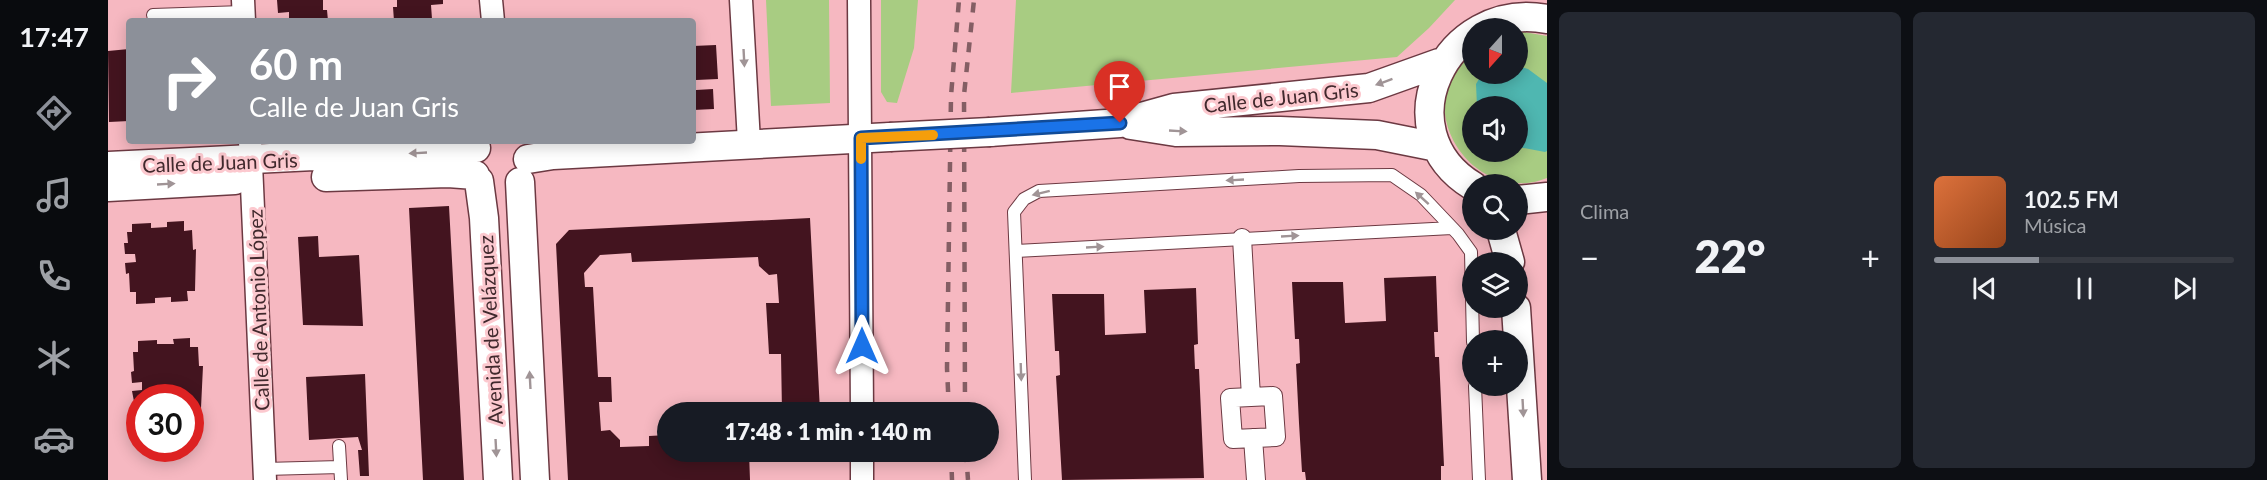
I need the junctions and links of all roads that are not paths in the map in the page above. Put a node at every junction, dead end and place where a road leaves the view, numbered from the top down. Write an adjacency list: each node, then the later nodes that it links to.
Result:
1 (491, 0): 7 (street)
2 (741, 0): 12 (street, one-way to 12)
3 (859, 0): 11 (street)
4 (243, 11): 6 (lane)
5 (1479, 13): 8 (street); 9 (street)
6 (153, 15)
7 (492, 18)
8 (1547, 19)
9 (1439, 63): 10 (street, Calle de Juan Gris, one-way to 10); 13 (street)
10 (1120, 123): 11 (street, Calle de Juan Gris, bridge); 13 (street, Calle de Juan Gris, one-way to 13)
11 (861, 138): 12 (street, Calle de Juan Gris); 29 (street)
12 (748, 142): 15 (street, Calle de Juan Gris)
13 (1437, 147): 18 (street)
14 (251, 160): 16 (street, Calle de Juan Gris); 17 (street, Calle de Juan Gris); 19 (street, Calle de Juan Gris, one-way to 14); 34 (street, Calle de Antonio López)
15 (522, 160): 16 (street, Calle de Juan Gris); 36 (street, Avenida de Velázquez, one-way to 15)
16 (478, 161): 35 (street, Avenida de Velázquez, one-way to 35)
17 (108, 166)
18 (1462, 179)
19 (108, 188)
20 (1547, 198): 21 (street)
21 (1528, 199)
22 (1452, 228): 23 (lane, one-way to 22); 24 (lane, one-way to 24); 26 (lane)
23 (1242, 238): 24 (lane, one-way to 23); 28 (street)
24 (1016, 251): 38 (lane, one-way to 38)
25 (1517, 318): 41 (street, one-way to 41)
26 (1473, 330)
27 (1475, 396): 40 (lane)
28 (1251, 397): 30 (street); 30 (street)
29 (862, 402)
30 (1253, 438): 39 (street)
31 (339, 446): 33 (lane)
32 (862, 462): 37 (street)
33 (341, 474): 34 (lane)
34 (265, 475)
35 (498, 480)
36 (535, 480)
37 (862, 480)
38 (1025, 480)
39 (1256, 480)
40 (1479, 480)
41 (1527, 480)

